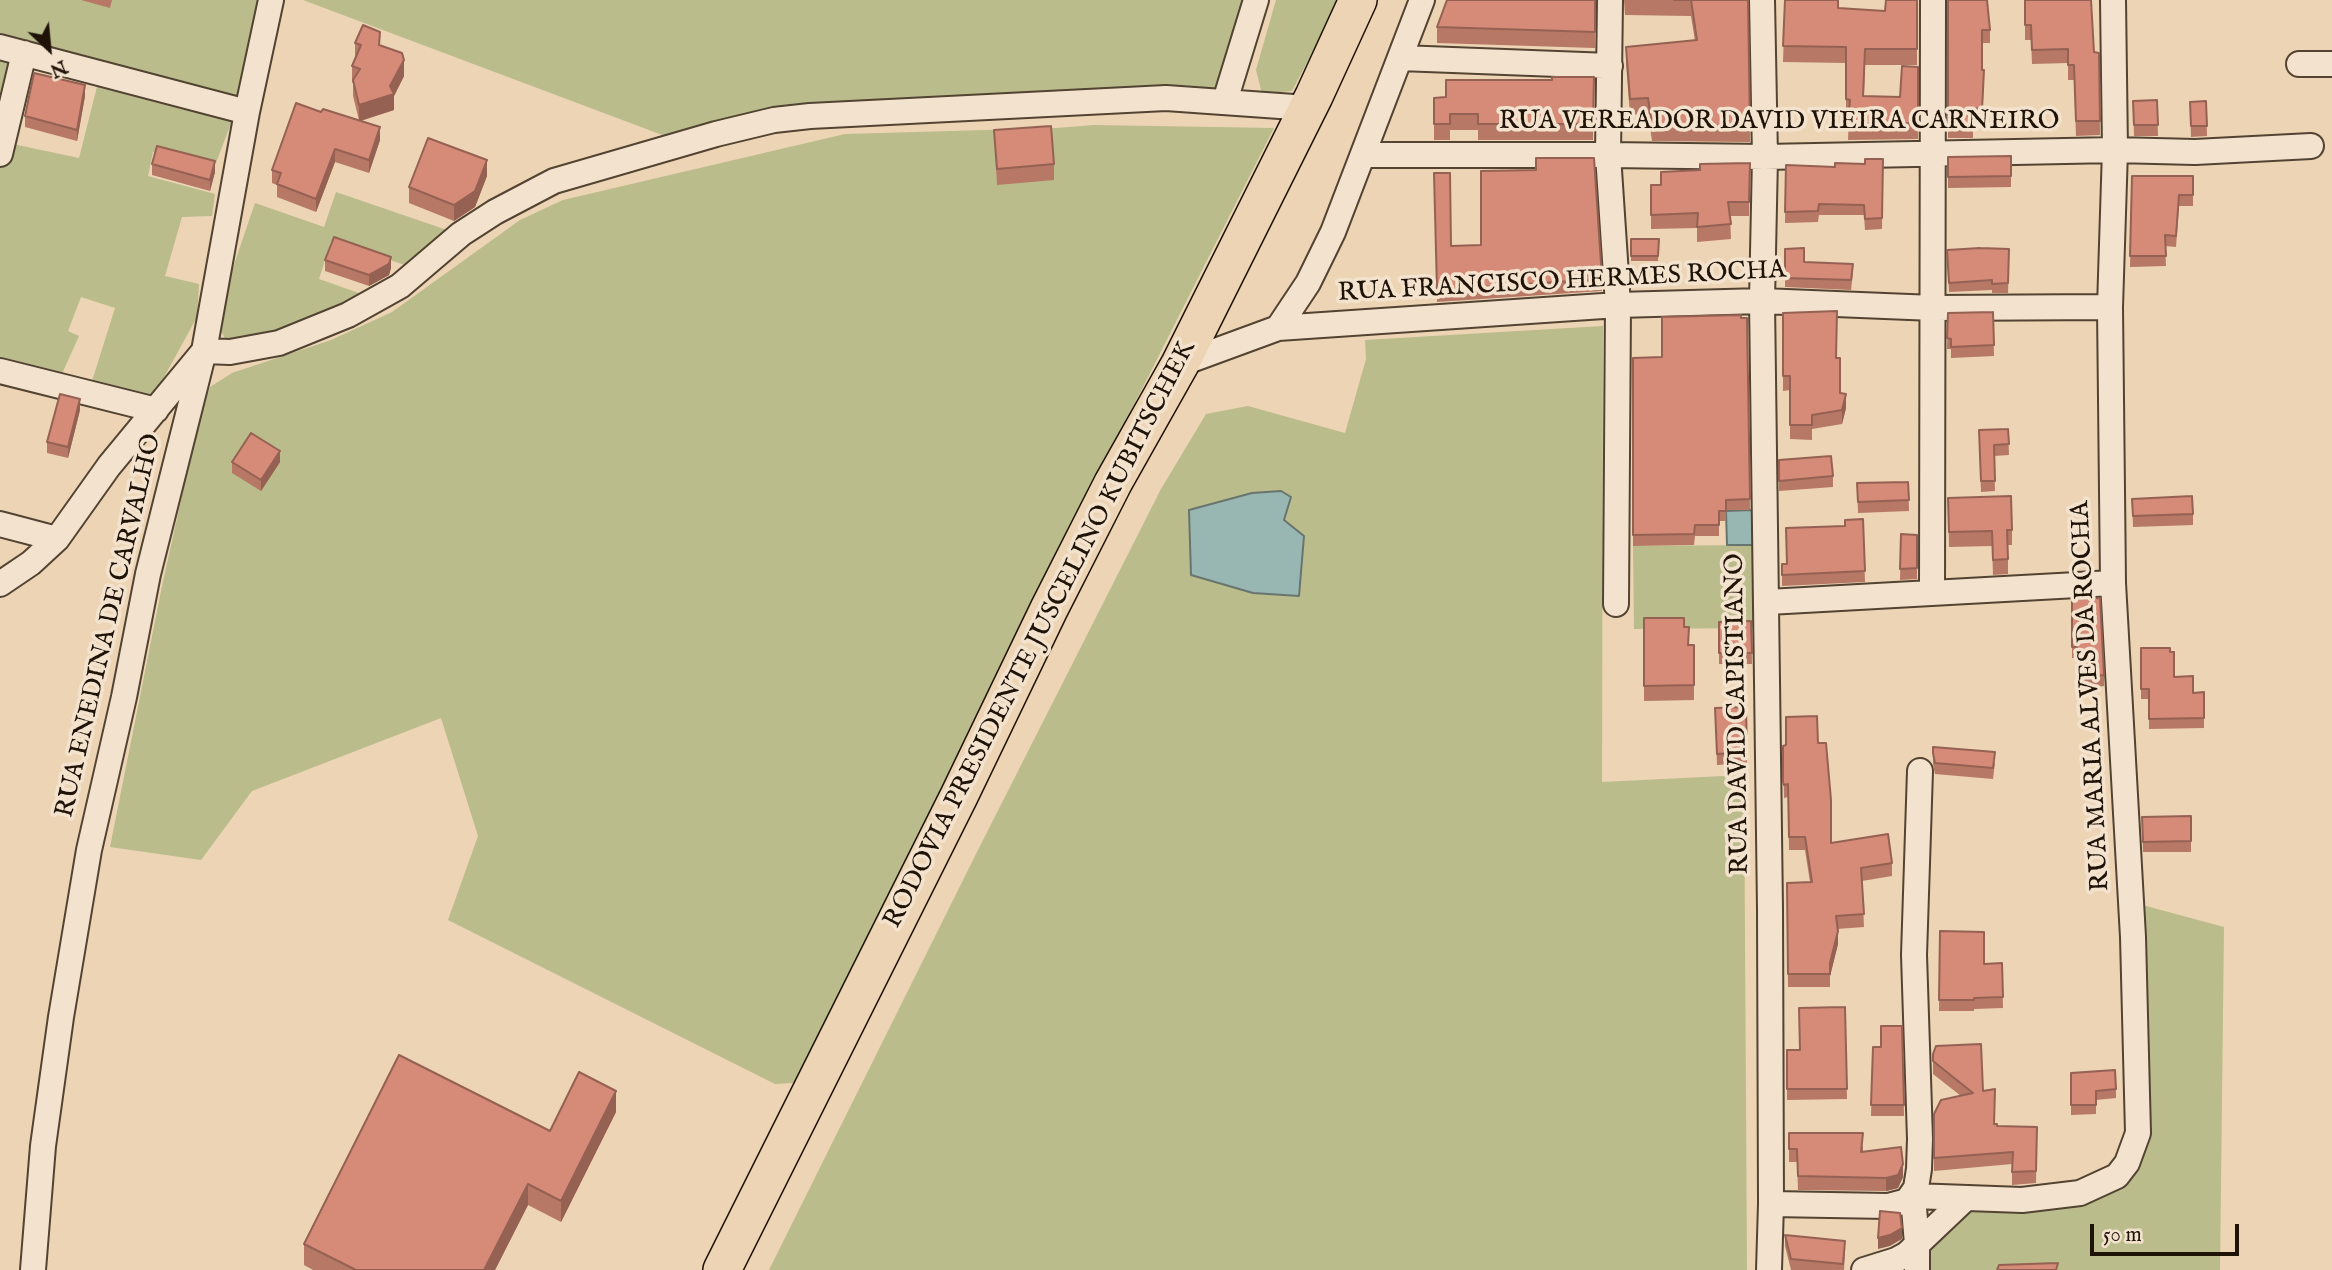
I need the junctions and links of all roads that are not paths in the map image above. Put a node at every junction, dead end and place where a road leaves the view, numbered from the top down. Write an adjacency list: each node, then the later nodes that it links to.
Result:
1 (271, 0): 16 (street, RUA ENEDINA DE CARVALHO)
2 (1256, 0): 14 (street)
3 (1359, 0): 15 (highway, RODOVIA PRESIDENTE JUSCELINO KUBITSCHEK)
4 (1422, 0): 10 (street)
5 (1610, 0): 13 (street)
6 (1762, 0): 23 (street, RUA DAVID CAPISTIANO)
7 (1933, 0): 20 (street)
8 (2113, 0): 18 (street, RUA MARIA ALVES DA ROCHA)
9 (12, 50): 16 (street); 19 (street)
10 (1400, 58): 13 (street); 21 (street)
11 (2298, 64): 12 (street)
12 (2332, 64)
13 (1610, 66): 22 (street)
14 (1225, 101): 15 (street); 29 (street)
15 (1308, 108): 30 (highway, RODOVIA PRESIDENTE JUSCELINO KUBITSCHEK)
16 (247, 112): 29 (street, RUA ENEDINA DE CARVALHO)
17 (2311, 146): 18 (street, RUA VEREADOR DAVID VIEIRA CARNEIRO)
18 (2115, 150): 20 (street, RUA VEREADOR DAVID VIEIRA CARNEIRO); 27 (street, RUA MARIA ALVES DA ROCHA)
19 (0, 154)
20 (1933, 154): 23 (street, RUA VEREADOR DAVID VIEIRA CARNEIRO); 26 (street)
21 (1364, 155): 22 (street, RUA VEREADOR DAVID VIEIRA CARNEIRO); 28 (street)
22 (1608, 155): 23 (street, RUA VEREADOR DAVID VIEIRA CARNEIRO); 25 (street)
23 (1765, 157): 24 (street, RUA DAVID CAPISTIANO)
24 (1762, 300): 25 (street, RUA FRANCISCO HERMES ROCHA); 26 (street, RUA FRANCISCO HERMES ROCHA); 38 (street, RUA DAVID CAPISTIANO)
25 (1618, 305): 28 (street, RUA FRANCISCO HERMES ROCHA); 39 (street)
26 (1934, 307): 27 (street, RUA FRANCISCO HERMES ROCHA); 37 (street)
27 (2110, 307): 35 (street, RUA MARIA ALVES DA ROCHA)
28 (1278, 328): 30 (street, RUA FRANCISCO HERMES ROCHA)
29 (204, 351): 32 (street); 45 (street, RUA ENEDINA DE CARVALHO)
30 (1180, 364): 46 (highway, RODOVIA PRESIDENTE JUSCELINO KUBITSCHEK)
31 (0, 371): 32 (street)
32 (156, 410): 34 (street)
33 (0, 524): 34 (street)
34 (57, 539): 36 (street)
35 (2113, 583): 37 (street); 42 (street, RUA MARIA ALVES DA ROCHA)
36 (0, 584)
37 (1932, 593): 38 (street)
38 (1768, 602): 43 (street, RUA DAVID CAPISTIANO)
39 (1616, 604)
40 (1920, 771): 41 (street)
41 (1913, 1196): 42 (street, RUA MARIA ALVES DA ROCHA); 43 (street, RUA MARIA ALVES DA ROCHA); 44 (street)
42 (1966, 1198): 44 (street)
43 (1771, 1204): 47 (street, RUA DAVID CAPISTIANO)
44 (1917, 1244): 48 (street); 49 (street)
45 (33, 1270)
46 (722, 1270)
47 (1769, 1270)
48 (1864, 1270)
49 (1917, 1270)

